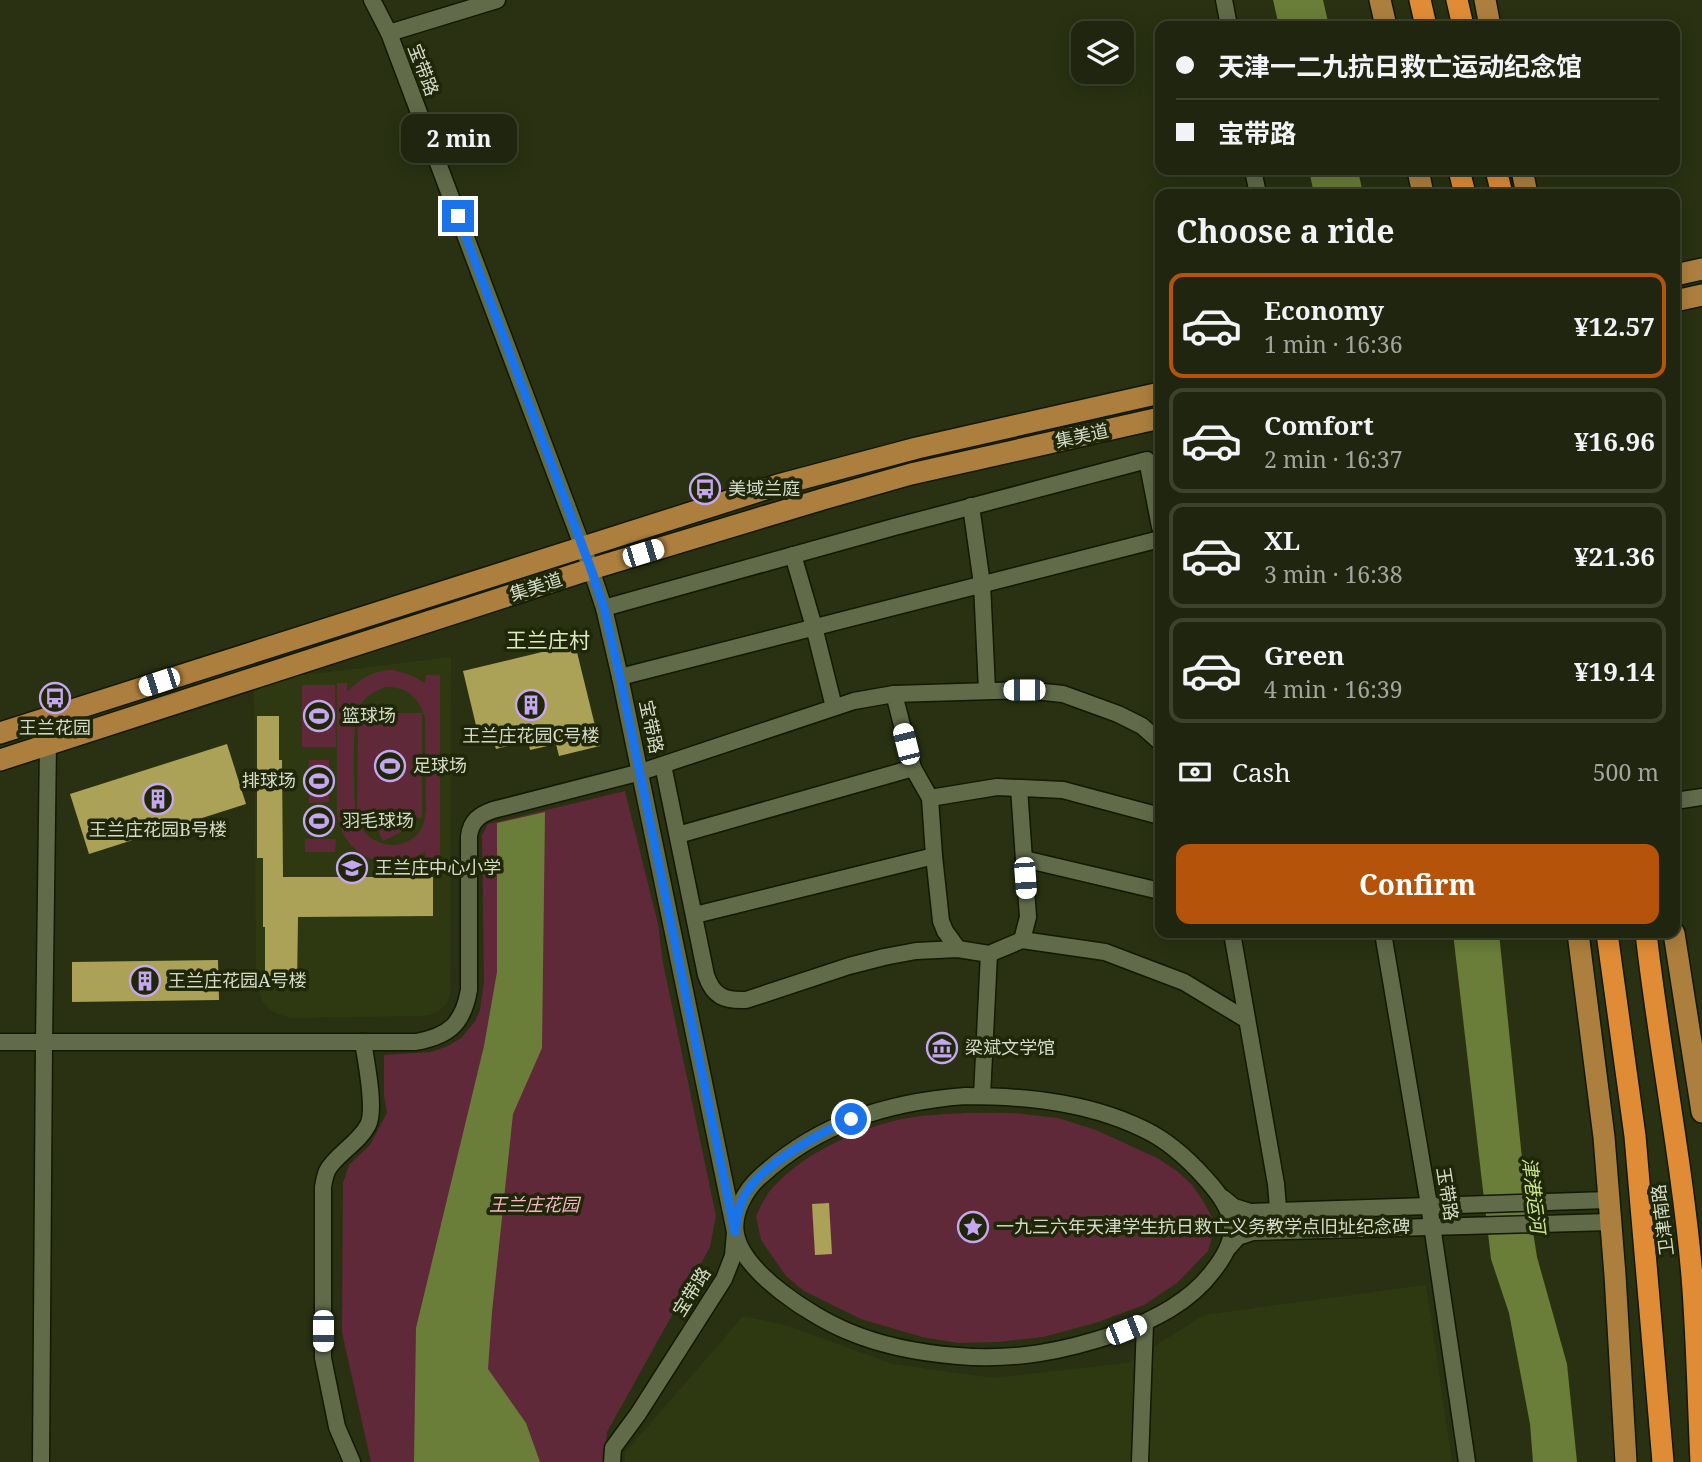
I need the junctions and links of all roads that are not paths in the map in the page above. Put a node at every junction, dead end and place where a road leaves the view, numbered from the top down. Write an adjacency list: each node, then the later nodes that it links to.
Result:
1 (372, 0): 13 (street, 宝带路)
2 (497, 0): 13 (street)
3 (1224, 0): 8 (street)
4 (1380, 0): 9 (main road)
5 (1420, 0): 10 (highway)
6 (1457, 0): 11 (highway)
7 (1485, 0): 12 (main road)
8 (1227, 21)
9 (1384, 21)
10 (1425, 21)
11 (1462, 21)
12 (1489, 21)
13 (389, 33): 23 (street, 宝带路)
14 (1702, 269): 15 (main road)
15 (1680, 274)
16 (1702, 295): 17 (main road)
17 (1680, 300)
18 (1155, 394): 23 (main road, 集美道)
19 (1155, 419): 25 (main road, 集美道)
20 (1155, 501): 21 (street)
21 (971, 506): 24 (street); 26 (street)
22 (1155, 539): 26 (street)
23 (582, 547): 25 (street, 宝带路); 35 (main road, 集美道)
24 (793, 555): 27 (street); 28 (street)
25 (591, 569): 27 (street, 宝带路); 37 (main road, 集美道)
26 (982, 584): 28 (street); 30 (street)
27 (604, 608): 29 (street, 宝带路)
28 (814, 627): 29 (street); 32 (street)
29 (620, 677): 41 (street, 宝带路)
30 (988, 690): 31 (street); 33 (street)
31 (894, 694): 32 (street); 40 (street)
32 (834, 707): 39 (street)
33 (1142, 726): 34 (street); 36 (street)
34 (1155, 731)
35 (0, 733)
36 (1155, 738)
37 (48, 744): 38 (main road, 集美道); 64 (street)
38 (0, 760)
39 (663, 765): 41 (street); 47 (street)
40 (913, 768): 44 (street); 47 (street)
41 (641, 772): 63 (street); 73 (street, 宝带路)
42 (1019, 788): 44 (street); 46 (street); 49 (street)
43 (1702, 797): 45 (street)
44 (930, 799): 48 (street)
45 (1680, 799)
46 (1155, 815)
47 (678, 835): 51 (street)
48 (934, 856): 51 (street); 59 (street)
49 (1024, 859): 50 (street); 58 (street)
50 (1155, 890)
51 (695, 915): 59 (street)
52 (1233, 938): 61 (street)
53 (1384, 938): 69 (street, 玉带路)
54 (1579, 938): 68 (main road)
55 (1608, 938): 85 (highway, 卫津南路)
56 (1647, 938): 76 (highway, 卫津南路)
57 (1676, 938): 66 (main road)
58 (1022, 940): 60 (street); 61 (street)
59 (958, 949): 60 (street)
60 (989, 954): 65 (street)
61 (1247, 1020): 70 (street)
62 (0, 1042): 64 (street)
63 (363, 1042): 64 (street); 80 (street)
64 (44, 1043): 79 (street)
65 (982, 1096): 67 (street); 73 (street)
66 (1702, 1112)
67 (1221, 1196): 70 (street); 75 (street)
68 (1608, 1200): 69 (street); 71 (main road)
69 (1429, 1205): 70 (street); 72 (street, 玉带路)
70 (1278, 1210): 74 (street)
71 (1611, 1222): 72 (street); 84 (main road)
72 (1433, 1227): 74 (street); 83 (street, 玉带路)
73 (735, 1232): 78 (street); 81 (street, 宝带路)
74 (1280, 1232): 75 (street)
75 (1227, 1249): 78 (street)
76 (1692, 1278): 77 (main road); 86 (highway, 卫津南路)
77 (1702, 1306)
78 (1144, 1323): 82 (street)
79 (41, 1462)
80 (352, 1462)
81 (612, 1462)
82 (1140, 1462)
83 (1467, 1462)
84 (1626, 1462)
85 (1662, 1462)
86 (1701, 1462)

